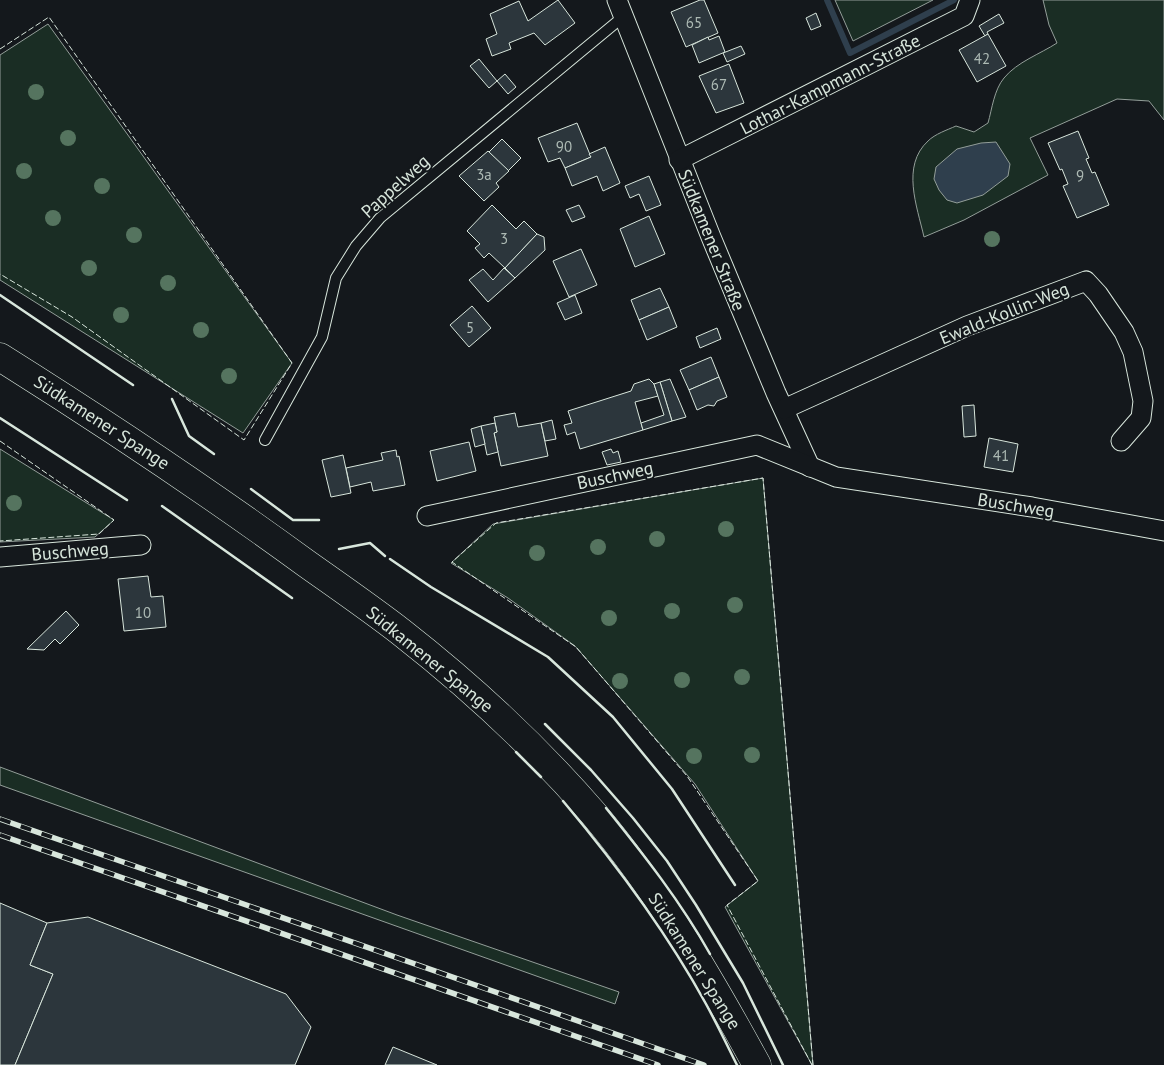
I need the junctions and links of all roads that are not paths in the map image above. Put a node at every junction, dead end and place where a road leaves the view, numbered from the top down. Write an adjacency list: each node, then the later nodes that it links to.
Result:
1 (970, 0): 3 (street, Lothar-Kampmann-Straße)
2 (621, 8): 3 (street, Südkamener Straße); 6 (lane, Pappelweg)
3 (680, 160): 5 (street, Südkamener Straße)
4 (0, 357): 13 (street, Südkamener Spange)
5 (784, 409): 7 (street, Ewald-Kollin-Weg); 8 (street, Südkamener Straße)
6 (265, 440)
7 (1121, 441)
8 (805, 465): 9 (street, Buschweg); 10 (street, Buschweg)
9 (427, 516)
10 (1164, 530)
11 (141, 545): 12 (street, Buschweg)
12 (0, 557)
13 (757, 1065)

